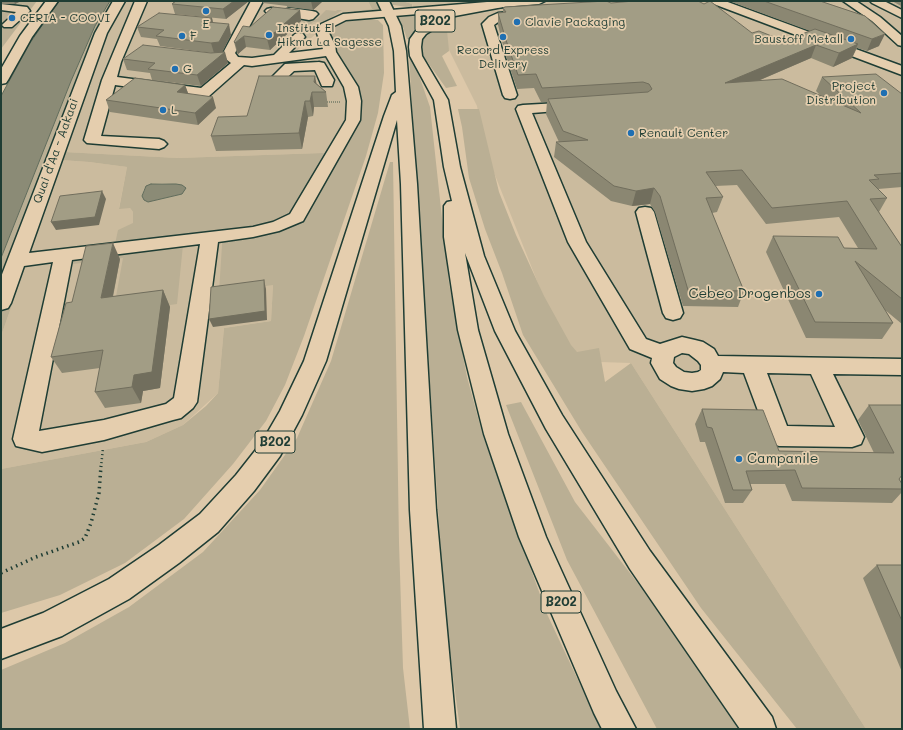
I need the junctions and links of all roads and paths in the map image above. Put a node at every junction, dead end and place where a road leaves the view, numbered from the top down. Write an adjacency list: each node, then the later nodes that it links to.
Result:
1 (119, 1): 47 (main road, Quai d'Aa - Aakaai)
2 (144, 1): 16 (main road)
3 (468, 1): 12 (main road)
4 (715, 1): 30 (main road)
5 (849, 1): 24 (main road)
6 (876, 1): 18 (main road)
7 (50, 3): 32 (main road)
8 (253, 3): 15 (main road); 22 (main road)
9 (486, 3): 10 (main road); 12 (main road)
10 (503, 4): 14 (main road); 43 (main road, B202)
11 (386, 6): 12 (main road); 17 (main road); 23 (main road, B202)
12 (417, 6)
13 (1, 7): 20 (main road)
14 (538, 7): 39 (main road)
15 (284, 13)
16 (134, 14): 19 (main road); 33 (main road)
17 (360, 15): 23 (main road); 27 (main road)
18 (902, 15)
19 (149, 16)
20 (8, 24)
21 (229, 24): 22 (main road)
22 (243, 26): 28 (main road)
23 (395, 26): 37 (main road, B202)
24 (897, 33): 26 (main road)
25 (299, 37): 29 (main road)
26 (902, 42)
27 (330, 52): 29 (main road); 31 (main road)
28 (230, 59): 29 (main road); 38 (main road)
29 (279, 59)
30 (902, 71)
31 (346, 79): 34 (main road); 45 (main road)
32 (1, 80)
33 (109, 80): 38 (main road); 42 (main road)
34 (327, 80): 35 (main road); 36 (main road)
35 (275, 82)
36 (313, 86)
37 (402, 88): 57 (main road, B202); 58 (main road, B202)
38 (204, 94): 40 (main road)
39 (510, 95)
40 (220, 96)
41 (593, 105): 50 (main road)
42 (159, 144)
43 (452, 166): 59 (main road, B202); 60 (main road, B202)
44 (645, 212): 49 (main road)
45 (210, 237): 46 (main road); 55 (main road)
46 (64, 255): 47 (main road); 55 (main road)
47 (16, 261): 48 (main road, Quai d'Aa - Aakaai)
48 (1, 303)
49 (673, 313)
50 (663, 354): 51 (main road); 51 (main road)
51 (712, 364): 52 (main road)
52 (752, 364): 53 (main road); 53 (main road)
53 (818, 365): 54 (main road)
54 (902, 366)
55 (104, 430): 56 (path)
56 (1, 573)
57 (1, 644)
58 (440, 729)
59 (620, 729)
60 (760, 729)

